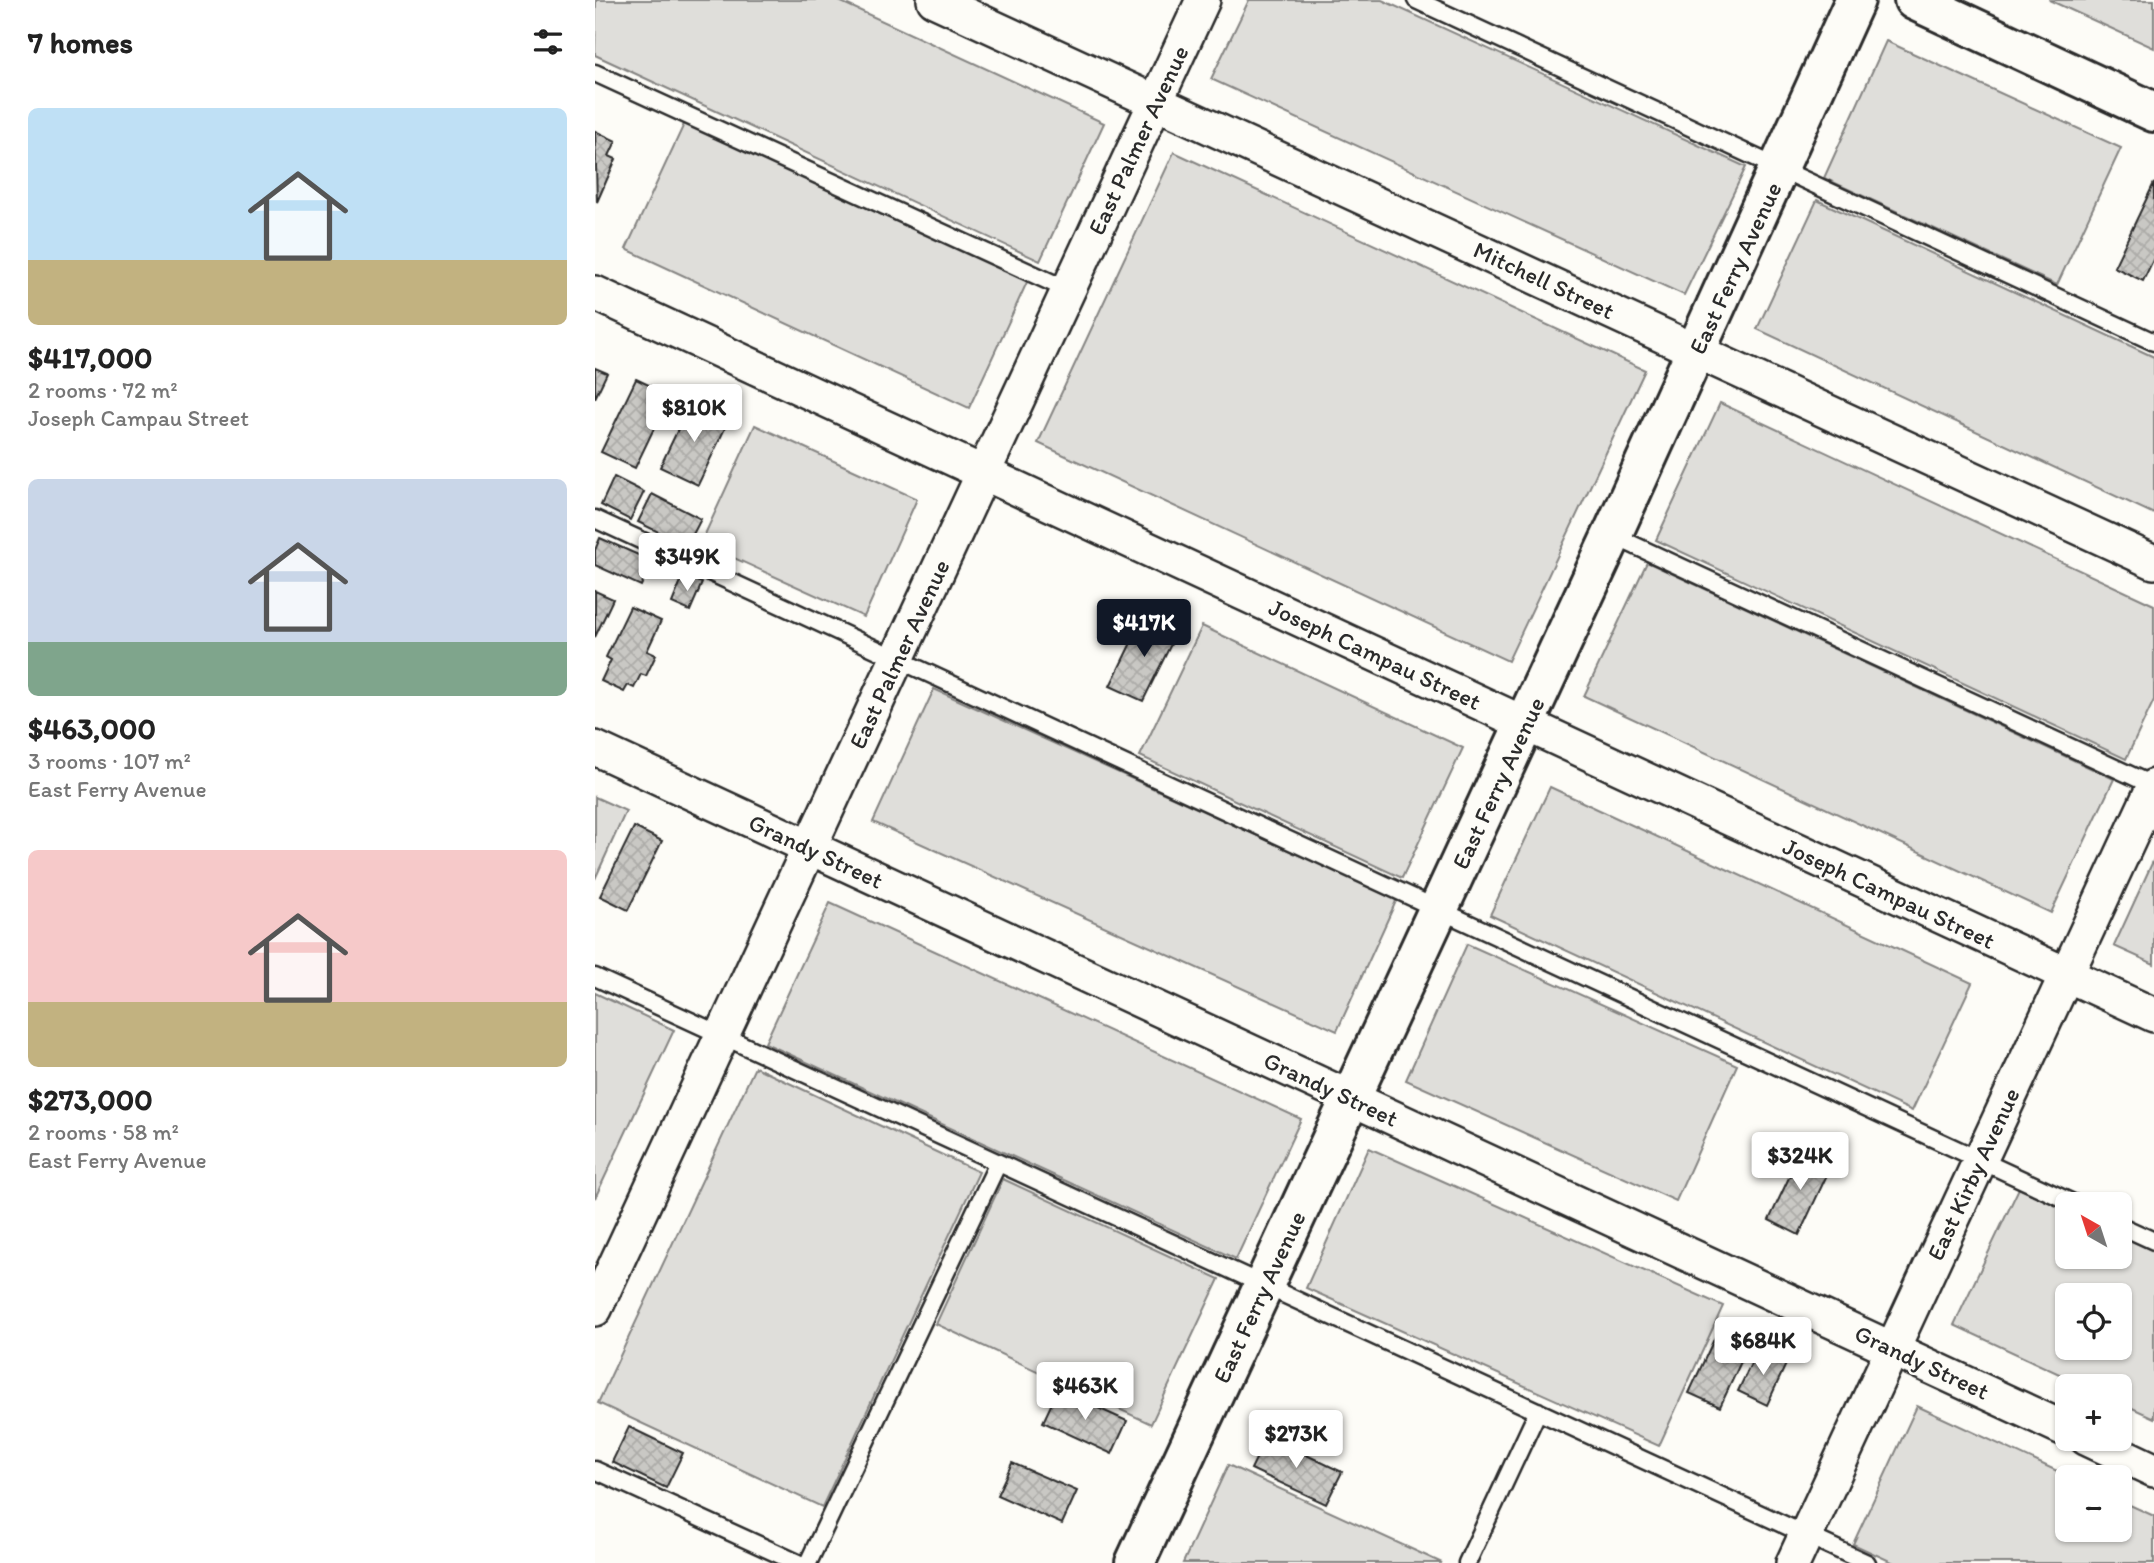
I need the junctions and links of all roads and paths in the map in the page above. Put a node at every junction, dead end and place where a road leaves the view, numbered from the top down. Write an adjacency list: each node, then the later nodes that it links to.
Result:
1 (934, 0): 7 (street, Mitchell Street)
2 (1203, 0): 7 (street, East Palmer Avenue)
3 (1416, 0): 9 (lane)
4 (1855, 0): 9 (street, East Ferry Avenue)
5 (1914, 0): 8 (street)
6 (595, 73): 10 (lane)
7 (1155, 103): 10 (street, East Palmer Avenue); 13 (street, Mitchell Street)
8 (2154, 112)
9 (1780, 169): 12 (lane); 13 (street, East Ferry Avenue)
10 (1068, 290): 14 (street, East Palmer Avenue)
11 (595, 293): 14 (street, Joseph Campau Street)
12 (2154, 342)
13 (1697, 350): 16 (street, East Ferry Avenue); 17 (street, Mitchell Street)
14 (983, 472): 18 (street, East Palmer Avenue); 19 (street, Joseph Campau Street)
15 (595, 519): 18 (lane)
16 (1612, 535): 19 (street, East Ferry Avenue); 21 (lane)
17 (2154, 562)
18 (897, 659): 22 (street, East Palmer Avenue); 23 (lane)
19 (1525, 724): 23 (street, East Ferry Avenue); 24 (street, Joseph Campau Street)
20 (595, 748): 22 (street, Grandy Street)
21 (2154, 786): 24 (street, East Kirby Avenue)
22 (809, 847): 27 (street, East Palmer Avenue); 28 (street, Grandy Street)
23 (1439, 910): 28 (street, East Ferry Avenue); 29 (lane)
24 (2066, 975): 26 (street, Joseph Campau Street); 29 (street, East Kirby Avenue)
25 (595, 977): 27 (lane)
26 (2154, 1015)
27 (721, 1037): 30 (lane); 35 (street, East Palmer Avenue)
28 (1350, 1098): 34 (street, East Ferry Avenue); 36 (street, Grandy Street)
29 (1980, 1160): 31 (lane); 36 (street, East Kirby Avenue)
30 (998, 1163): 34 (lane); 44 (lane)
31 (2055, 1195)
32 (2132, 1230): 33 (lane)
33 (2154, 1241)
34 (1264, 1285): 37 (lane); 45 (street, East Ferry Avenue)
35 (595, 1309)
36 (1893, 1349): 38 (street, Grandy Street); 42 (street, East Kirby Avenue)
37 (1538, 1411): 42 (lane); 46 (lane)
38 (2055, 1424)
39 (2114, 1451): 41 (street)
40 (595, 1470): 43 (lane)
41 (2154, 1470)
42 (1800, 1548): 47 (lane)
43 (798, 1563)
44 (808, 1563)
45 (1135, 1563)
46 (1467, 1563)
47 (1867, 1563)

